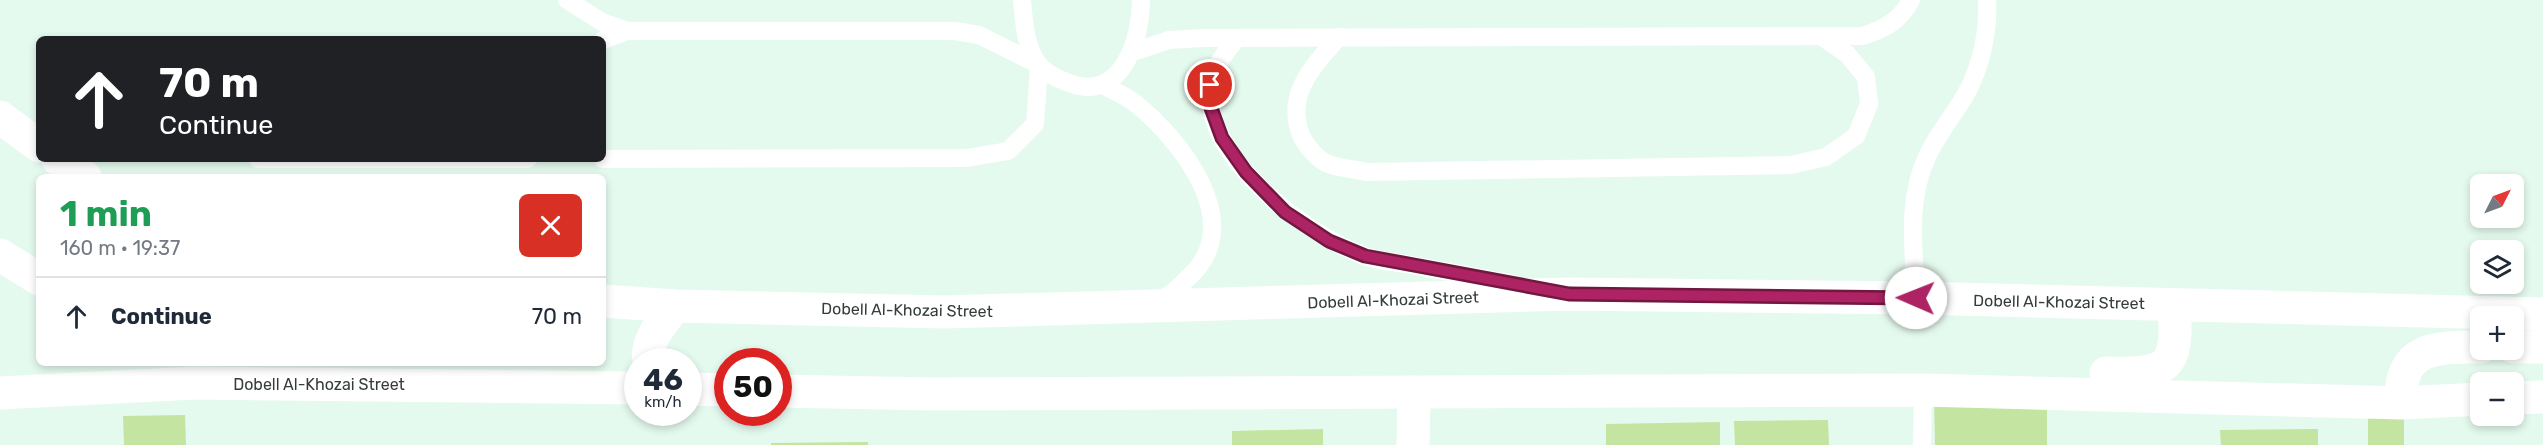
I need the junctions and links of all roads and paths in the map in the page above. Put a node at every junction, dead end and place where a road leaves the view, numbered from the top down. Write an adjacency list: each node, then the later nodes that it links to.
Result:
1 (567, 0): 6 (lane)
2 (1022, 0): 12 (lane)
3 (1141, 0): 11 (lane)
4 (1911, 0): 9 (lane)
5 (1987, 0): 22 (lane)
6 (627, 31): 10 (lane); 12 (lane)
7 (1339, 37): 8 (lane); 9 (lane); 9 (lane)
8 (1238, 38): 11 (lane); 21 (lane)
9 (1824, 38)
10 (606, 39)
11 (1133, 52): 13 (lane)
12 (1039, 65): 13 (lane); 16 (lane)
13 (1103, 85): 26 (lane)
14 (0, 117): 15 (main road)
15 (36, 144)
16 (606, 159)
17 (62, 162): 18 (main road)
18 (80, 174)
19 (0, 255): 20 (main road)
20 (36, 277)
21 (1569, 294): 22 (main road, Dobell Al-Khozai Street); 26 (main road, Dobell Al-Khozai Street)
22 (1916, 298): 24 (main road, Dobell Al-Khozai Street)
23 (606, 301): 25 (main road, Dobell Al-Khozai Street)
24 (2174, 305): 27 (main road, Dobell Al-Khozai Street); 37 (main road)
25 (675, 306): 26 (main road, Dobell Al-Khozai Street); 31 (main road)
26 (1142, 308)
27 (2543, 314)
28 (2470, 347): 43 (main road)
29 (2524, 347): 30 (main road)
30 (2543, 347)
31 (648, 348)
32 (593, 366): 33 (main road)
33 (563, 386): 34 (main road, Dobell Al-Khozai Street); 39 (main road, Dobell Al-Khozai Street)
34 (624, 388)
35 (1923, 390): 37 (main road); 38 (main road); 45 (lane)
36 (792, 391): 38 (main road)
37 (1969, 391): 43 (main road)
38 (1414, 392): 44 (main road)
39 (0, 393)
40 (2543, 396): 41 (main road)
41 (2524, 397)
42 (2470, 400): 43 (main road)
43 (2401, 403)
44 (1413, 445)
45 (1922, 445)

